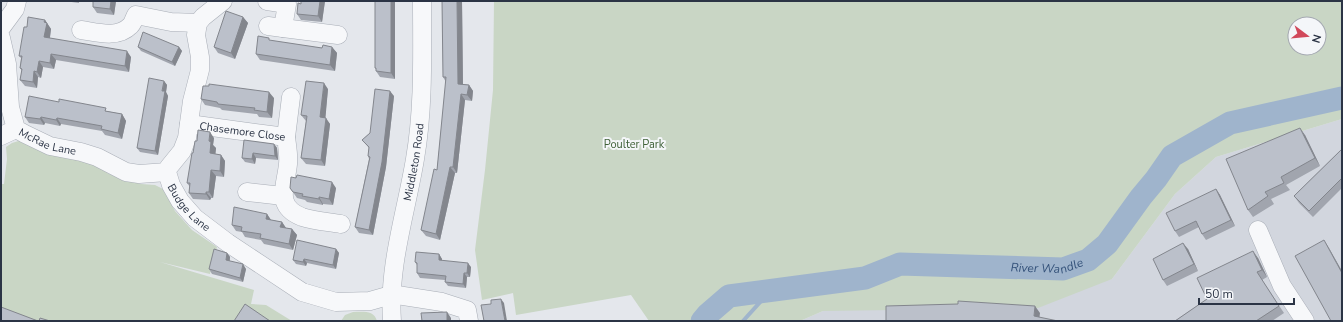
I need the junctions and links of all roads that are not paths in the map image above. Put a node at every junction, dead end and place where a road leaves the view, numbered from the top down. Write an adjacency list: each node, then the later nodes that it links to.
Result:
1 (17, 1): 8 (street)
2 (223, 1): 7 (street)
3 (267, 1): 5 (street)
4 (422, 1): 21 (street, Middleton Road)
5 (287, 2): 10 (street)
6 (137, 8): 7 (street); 9 (street)
7 (198, 23): 13 (street, Budge Lane)
8 (1, 28)
9 (81, 30)
10 (338, 35)
11 (1, 38): 14 (street, McRae Lane)
12 (291, 97): 15 (street)
13 (189, 124): 15 (street, Chasemore Close); 16 (street, Budge Lane)
14 (9, 133): 16 (street, McRae Lane)
15 (286, 136): 18 (street, Chasemore Close)
16 (168, 172): 21 (street, Budge Lane)
17 (247, 192): 18 (street)
18 (282, 196): 19 (street)
19 (341, 224)
20 (1258, 230): 24 (street)
21 (391, 295): 22 (street, Middleton Road); 23 (street)
22 (392, 321)
23 (469, 321)
24 (1305, 321)

